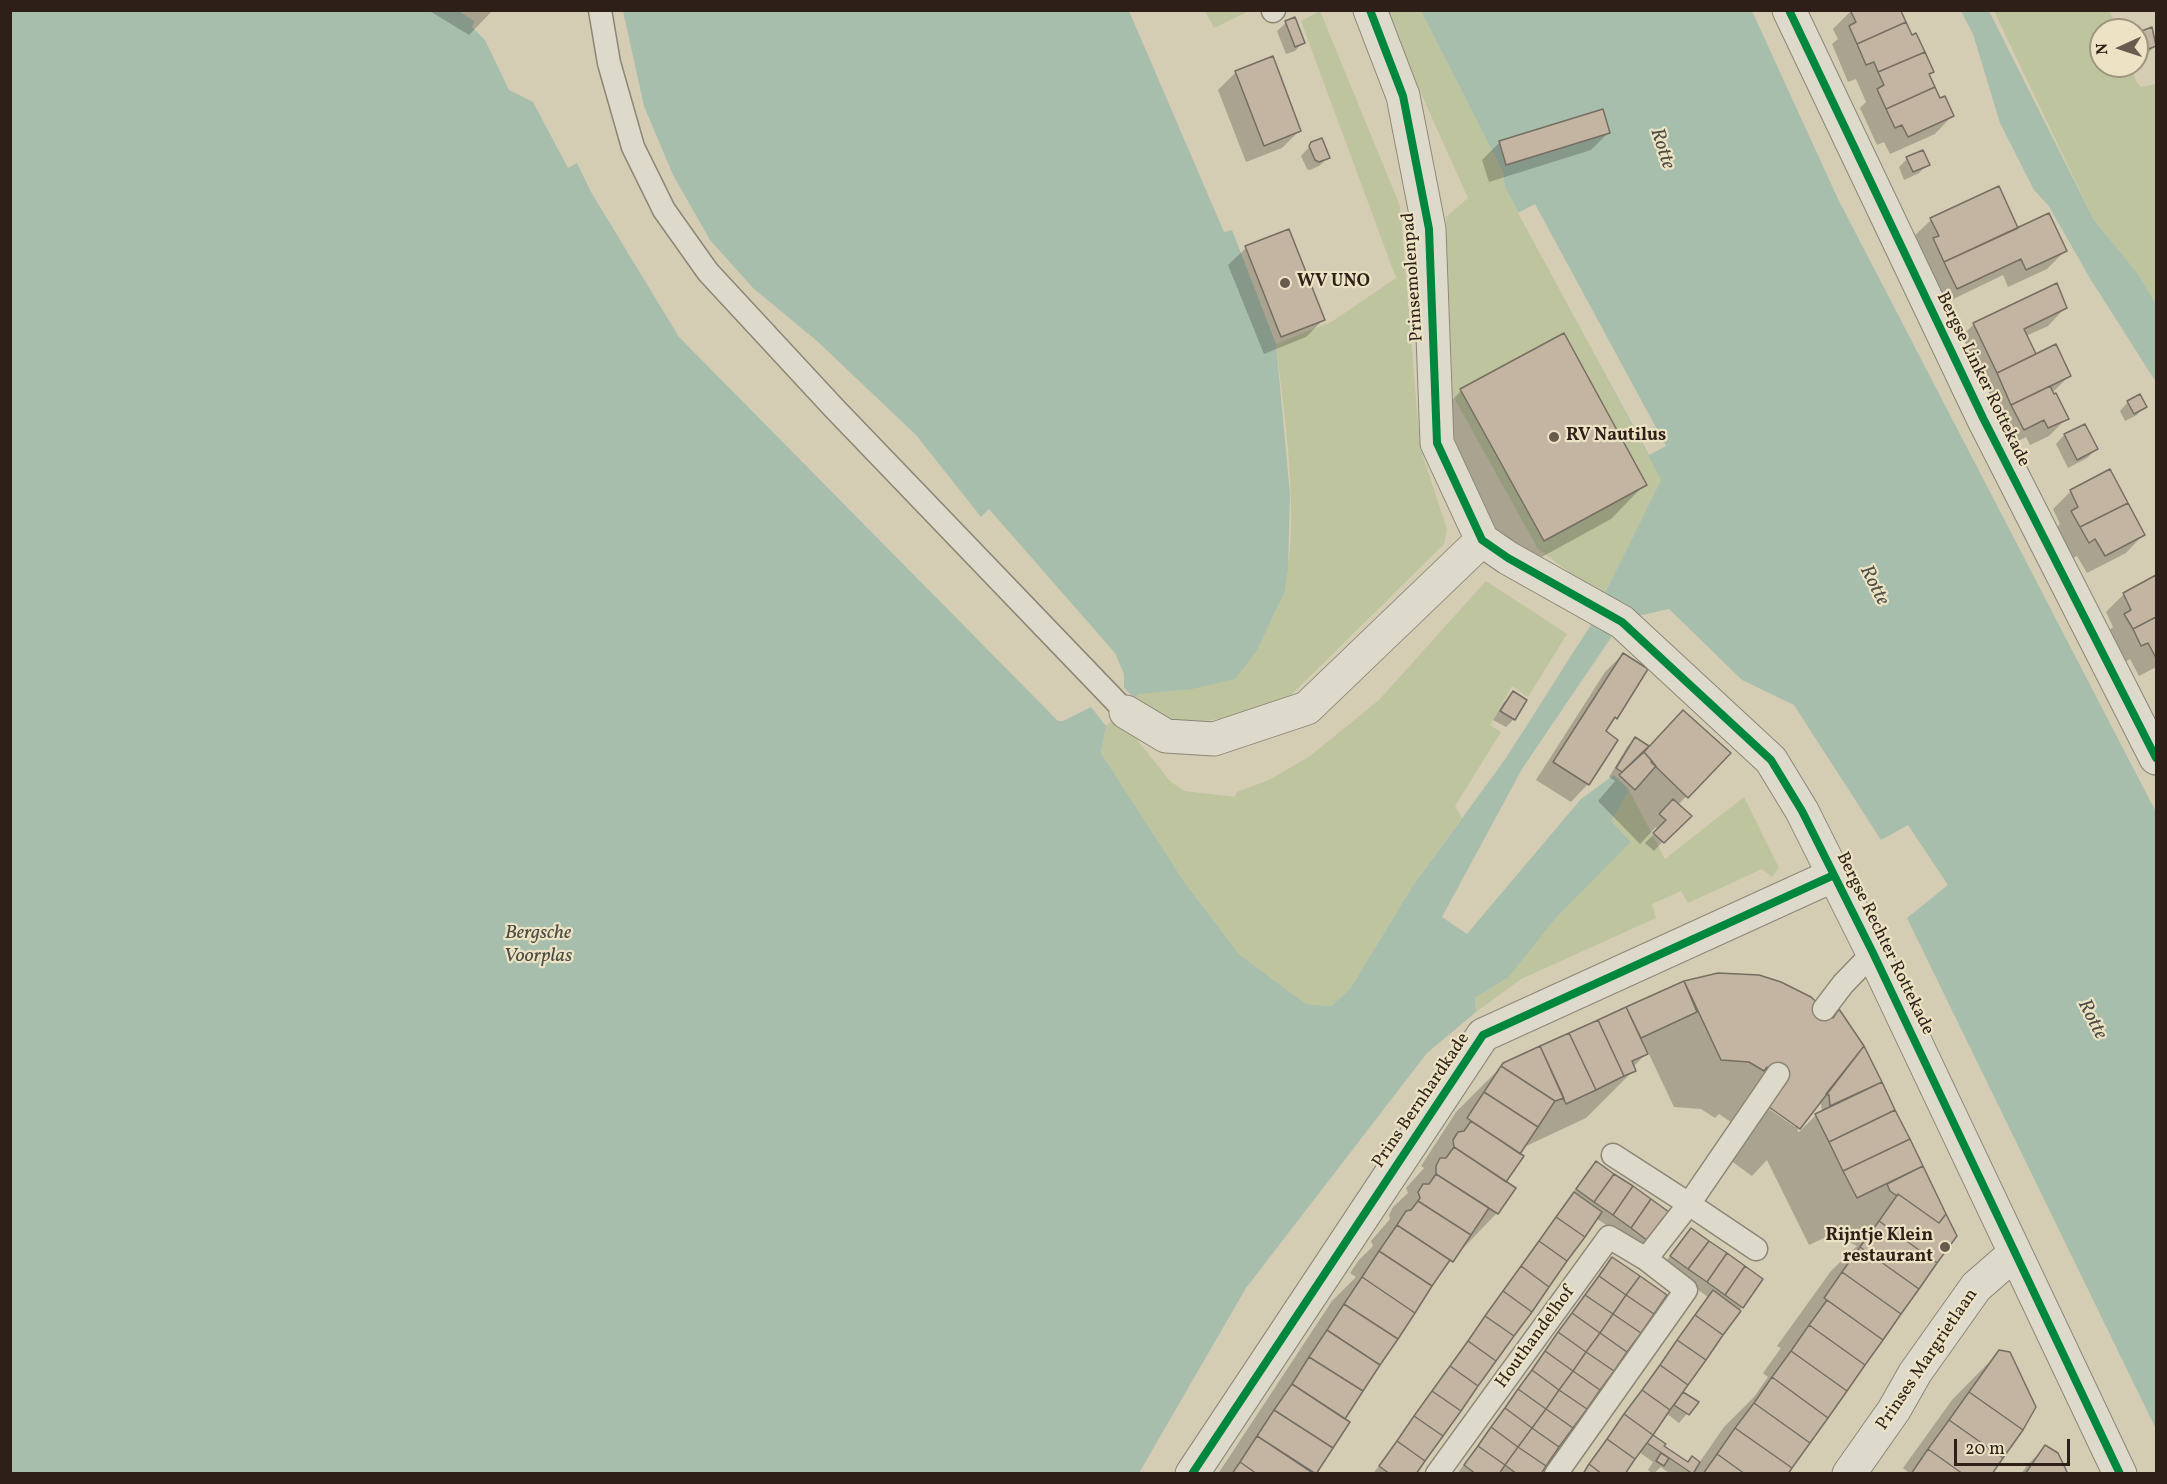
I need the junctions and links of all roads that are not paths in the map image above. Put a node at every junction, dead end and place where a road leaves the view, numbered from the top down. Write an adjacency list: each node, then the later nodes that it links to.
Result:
1 (600, 10): 5 (lane)
2 (1370, 10): 4 (street, Prinsemolenpad)
3 (1789, 10): 6 (street, Bergse Linker Rottekade)
4 (1482, 540): 5 (street); 7 (street, Bergse Rechter Rottekade)
5 (1115, 702)
6 (2157, 758)
7 (1834, 875): 8 (street, Bergse Rechter Rottekade); 16 (street, Prins Bernhardkade)
8 (1873, 952): 9 (lane); 14 (street, Bergse Rechter Rottekade)
9 (1824, 1008)
10 (1778, 1074): 12 (lane)
11 (1613, 1155): 12 (lane)
12 (1689, 1204): 13 (lane); 15 (lane)
13 (1756, 1249)
14 (2015, 1253): 19 (street, Prinses Margrietlaan); 20 (street, Bergse Rechter Rottekade)
15 (1646, 1259): 17 (lane, Houthandelhof); 18 (lane, Houthandelhof)
16 (1192, 1473)
17 (1437, 1473)
18 (1556, 1473)
19 (1849, 1473)
20 (2120, 1473)

